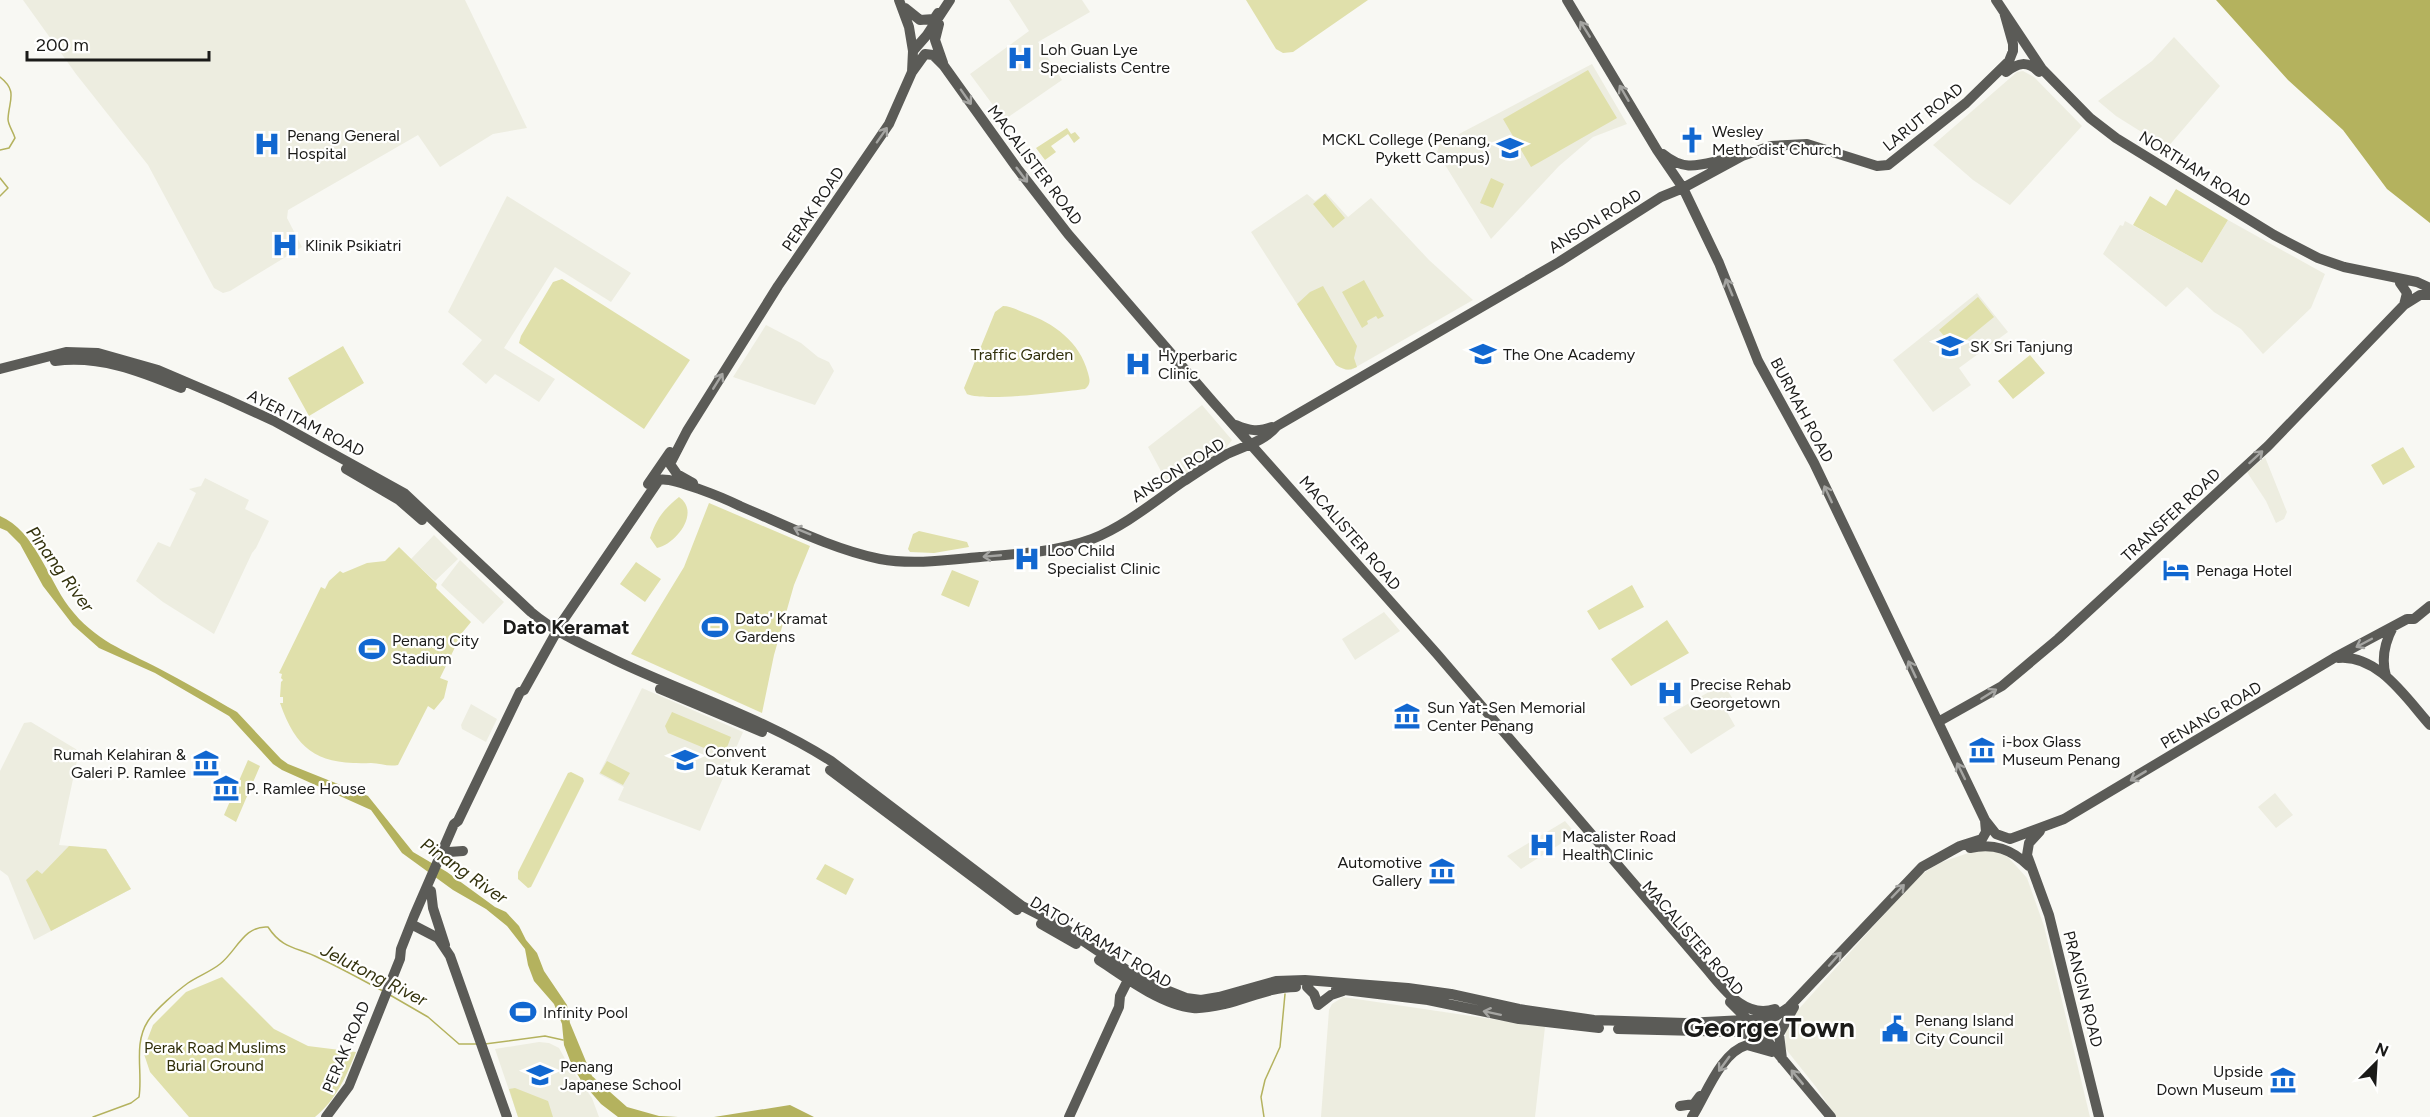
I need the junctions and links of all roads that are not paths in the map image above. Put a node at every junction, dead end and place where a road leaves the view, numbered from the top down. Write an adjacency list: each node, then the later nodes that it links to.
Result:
1 (1567, 0): 11 (main road, BURMAH ROAD, one-way to 1)
2 (1996, 0): 5 (main road, NORTHAM ROAD)
3 (900, 2): 4 (main road); 6 (main road)
4 (947, 3): 6 (main road); 7 (main road, MACALISTER ROAD)
5 (2004, 12): 10 (main road, LARUT ROAD); 18 (main road, NORTHAM ROAD)
6 (913, 51): 8 (main road, PERAK ROAD)
7 (944, 66): 8 (main road); 23 (main road, MACALISTER ROAD, one-way to 23)
8 (912, 72): 25 (main road, PERAK ROAD, one-way to 8)
9 (2049, 84): 10 (main road, LARUT ROAD); 17 (main road, NORTHAM ROAD)
10 (1983, 88): 12 (main road, LARUT ROAD)
11 (1658, 150): 12 (main road, LARUT ROAD); 13 (main road, BURMAH ROAD)
12 (1742, 156): 14 (main road, LARUT ROAD)
13 (1669, 167): 14 (main road, BURMAH ROAD); 15 (main road, ANSON ROAD)
14 (1683, 188): 15 (main road, ANSON ROAD); 16 (main road, BURMAH ROAD)
15 (1665, 196): 16 (main road); 24 (main road, ANSON ROAD)
16 (1698, 219): 34 (main road, BURMAH ROAD, one-way to 16)
17 (2400, 283): 19 (main road, NORTHAM ROAD); 20 (main road)
18 (2430, 288)
19 (2430, 294): 20 (main road, TRANSFER ROAD)
20 (2404, 304): 34 (main road, TRANSFER ROAD, one-way to 20)
21 (0, 369): 31 (main road, AYER ITAM ROAD)
22 (0, 375): 31 (main road, AYER ITAM ROAD)
23 (1233, 424): 24 (main road); 26 (main road, MACALISTER ROAD); 27 (main road)
24 (1277, 426): 26 (main road, ANSON ROAD)
25 (687, 430): 28 (main road, PERAK ROAD); 31 (main road, PERAK ROAD)
26 (1251, 444): 27 (main road, ANSON ROAD); 49 (main road, MACALISTER ROAD)
27 (1225, 455): 28 (main road, ANSON ROAD, one-way to 28); 50 (main road, MACALISTER ROAD)
28 (698, 489): 31 (main road, PERAK ROAD)
29 (2428, 608): 30 (main road, PENANG ROAD)
30 (2394, 627): 32 (main road, PENANG ROAD, one-way to 32); 33 (main road)
31 (552, 632): 40 (main road, PERAK ROAD); 46 (main road, DATO' KRAMAT ROAD)
32 (2334, 658): 33 (main road); 37 (main road, PENANG ROAD, one-way to 37)
33 (2386, 676): 35 (main road)
34 (1938, 722): 36 (main road, BURMAH ROAD, one-way to 34)
35 (2430, 725)
36 (1985, 820): 38 (main road, BURMAH ROAD); 39 (main road)
37 (2042, 828): 38 (main road, PENANG ROAD); 42 (main road, PRANGIN ROAD)
38 (2003, 838)
39 (1956, 849): 42 (main road); 49 (main road, one-way to 39)
40 (446, 851): 41 (main road); 43 (main road, PERAK ROAD); 43 (main road, PERAK ROAD)
41 (463, 851)
42 (2034, 870): 60 (main road, PRANGIN ROAD)
43 (433, 882): 44 (main road, PERAK ROAD); 45 (main road)
44 (412, 929): 45 (main road); 54 (main road, PERAK ROAD)
45 (446, 951): 55 (main road)
46 (1133, 978): 47 (main road, DATO' KRAMAT ROAD); 50 (main road, DATO' KRAMAT ROAD); 56 (main road)
47 (1307, 987): 48 (main road, DATO' KRAMAT ROAD); 48 (main road)
48 (1346, 990): 51 (main road, DATO' KRAMAT ROAD, one-way to 48)
49 (1795, 1001): 50 (main road); 52 (main road)
50 (1748, 1021): 51 (main road, MACALISTER ROAD)
51 (1773, 1047): 52 (main road, MACALISTER ROAD)
52 (1782, 1059): 53 (main road, one-way to 53); 59 (main road, MACALISTER ROAD, one-way to 52)
53 (1708, 1087): 57 (main road); 58 (main road)
54 (326, 1117)
55 (507, 1117)
56 (1070, 1117)
57 (1686, 1117)
58 (1692, 1117)
59 (1831, 1117)
60 (2099, 1117)

